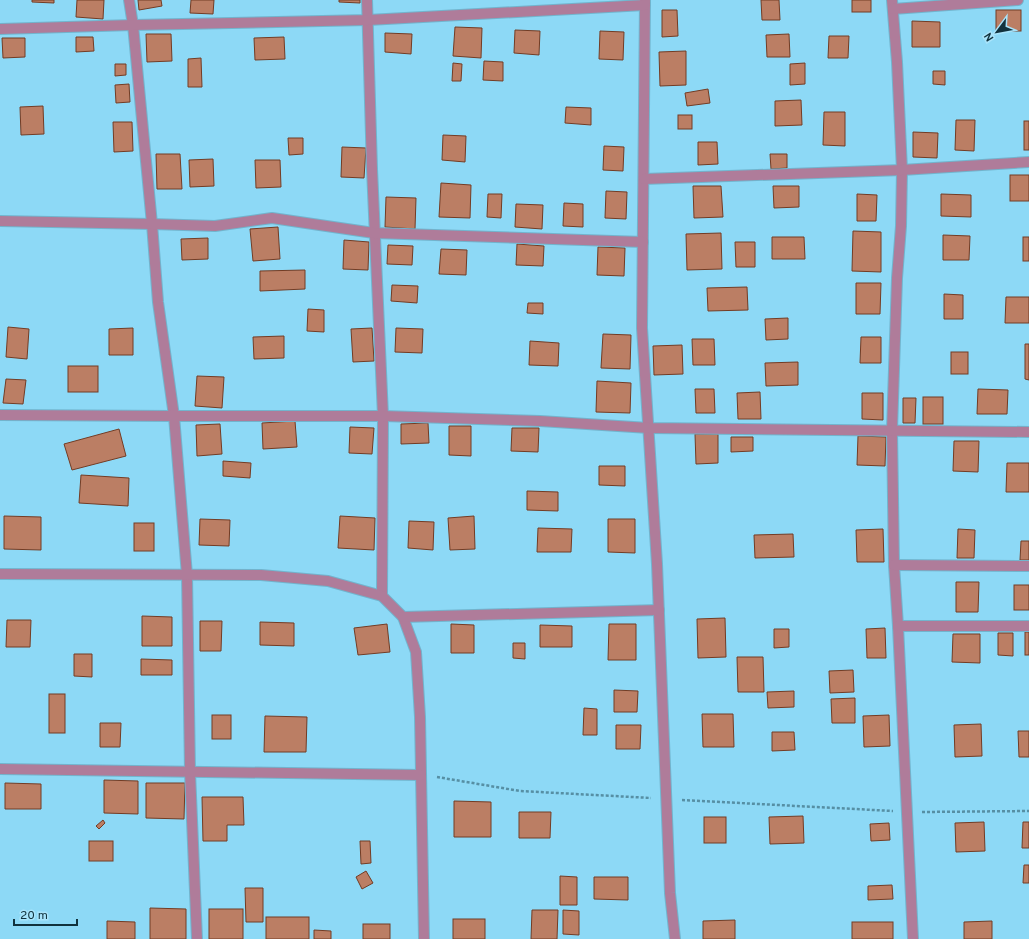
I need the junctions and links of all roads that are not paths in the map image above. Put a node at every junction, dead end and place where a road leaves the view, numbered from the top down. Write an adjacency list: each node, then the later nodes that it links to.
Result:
1 (129, 0): 7 (street)
2 (367, 0): 6 (street)
3 (1018, 0): 5 (street)
4 (645, 2): 6 (street); 11 (street)
5 (892, 4): 10 (street)
6 (368, 20): 7 (street); 14 (street)
7 (133, 25): 8 (street); 13 (street)
8 (0, 29)
9 (1029, 162): 10 (street)
10 (902, 170): 11 (street); 20 (street)
11 (644, 179): 15 (street)
12 (0, 222): 13 (street)
13 (152, 224): 14 (street); 17 (street)
14 (374, 233): 15 (street); 18 (street)
15 (643, 242): 19 (street)
16 (0, 415): 17 (street)
17 (174, 416): 18 (street); 25 (street)
18 (383, 416): 19 (street); 26 (street)
19 (649, 428): 20 (street); 27 (street)
20 (892, 430): 21 (street); 22 (street)
21 (1029, 432)
22 (894, 565): 23 (street); 29 (street)
23 (1029, 566)
24 (0, 574): 25 (street)
25 (187, 575): 26 (street); 32 (street)
26 (382, 596): 28 (street)
27 (659, 610): 28 (street); 36 (street)
28 (403, 617): 33 (street)
29 (898, 626): 30 (street); 37 (street)
30 (1029, 626)
31 (0, 769): 32 (street)
32 (190, 772): 33 (street); 34 (street)
33 (421, 775): 35 (street)
34 (197, 939)
35 (424, 939)
36 (675, 939)
37 (913, 939)

